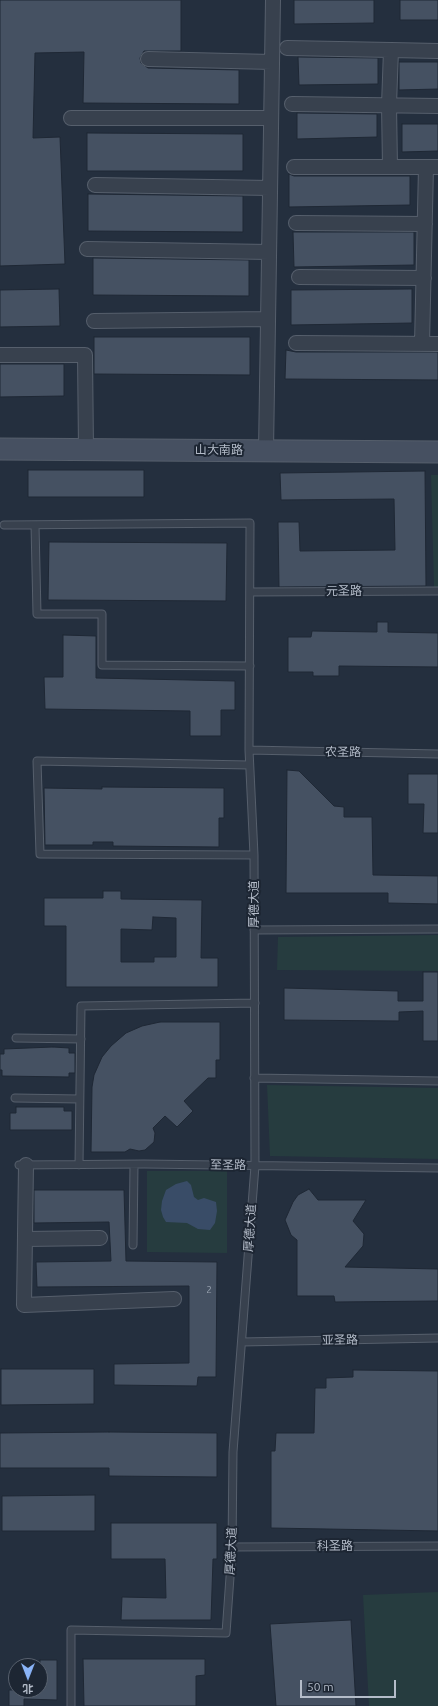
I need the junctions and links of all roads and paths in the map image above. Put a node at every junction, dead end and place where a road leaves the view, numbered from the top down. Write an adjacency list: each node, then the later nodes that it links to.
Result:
1 (273, 0): 6 (street)
2 (287, 48): 3 (street)
3 (391, 50): 4 (street); 8 (street)
4 (438, 51)
5 (148, 59): 6 (street)
6 (272, 62): 11 (street)
7 (292, 104): 8 (street)
8 (389, 106): 9 (street); 13 (street)
9 (438, 106)
10 (71, 118): 11 (street)
11 (271, 118): 16 (street)
12 (294, 166): 13 (street)
13 (390, 167): 14 (street)
14 (432, 167): 18 (street)
15 (95, 185): 16 (street)
16 (270, 188): 20 (street)
17 (296, 223): 18 (street)
18 (425, 224): 22 (street)
19 (87, 249): 20 (street)
20 (269, 252): 23 (street)
21 (298, 277): 22 (street)
22 (424, 278): 26 (street)
23 (268, 319): 24 (street); 31 (street)
24 (94, 321)
25 (296, 343): 26 (street)
26 (422, 344): 27 (street)
27 (438, 344)
28 (0, 355): 30 (street)
29 (0, 449): 30 (main road, 山大南路)
30 (86, 450): 31 (main road, 山大南路)
31 (266, 451): 32 (main road, 山大南路)
32 (438, 452)
33 (4, 525): 34 (lane)
34 (35, 525): 36 (lane, 厚德大道); 37 (lane)
35 (438, 591): 36 (lane, 元圣路)
36 (250, 592): 37 (lane, 厚德大道)
37 (250, 666): 38 (lane, 厚德大道)
38 (249, 750): 39 (lane, 农圣路); 40 (lane, 厚德大道)
39 (438, 754)
40 (249, 765): 41 (lane, 厚德大道); 41 (lane)
41 (254, 855): 43 (lane, 厚德大道)
42 (438, 929): 43 (lane)
43 (254, 930): 44 (lane, 厚德大道)
44 (255, 1003): 46 (lane); 47 (lane, 厚德大道)
45 (16, 1038): 46 (lane)
46 (81, 1039): 50 (lane)
47 (254, 1078): 48 (lane); 54 (lane, 厚德大道)
48 (438, 1081)
49 (15, 1098): 50 (lane)
50 (79, 1099): 52 (lane)
51 (23, 1165): 52 (lane, 至圣路); 57 (street)
52 (79, 1165): 53 (lane, 至圣路)
53 (134, 1165): 54 (lane, 至圣路); 58 (lane)
54 (255, 1166): 55 (lane, 至圣路); 61 (lane, 厚德大道)
55 (438, 1168)
56 (100, 1238): 57 (street)
57 (25, 1239): 59 (street)
58 (133, 1245)
59 (174, 1299)
60 (438, 1338): 61 (lane, 亚圣路)
61 (242, 1342): 63 (lane, 厚德大道)
62 (438, 1546): 63 (lane, 科圣路)
63 (232, 1547): 64 (lane, 厚德大道)
64 (71, 1706)

